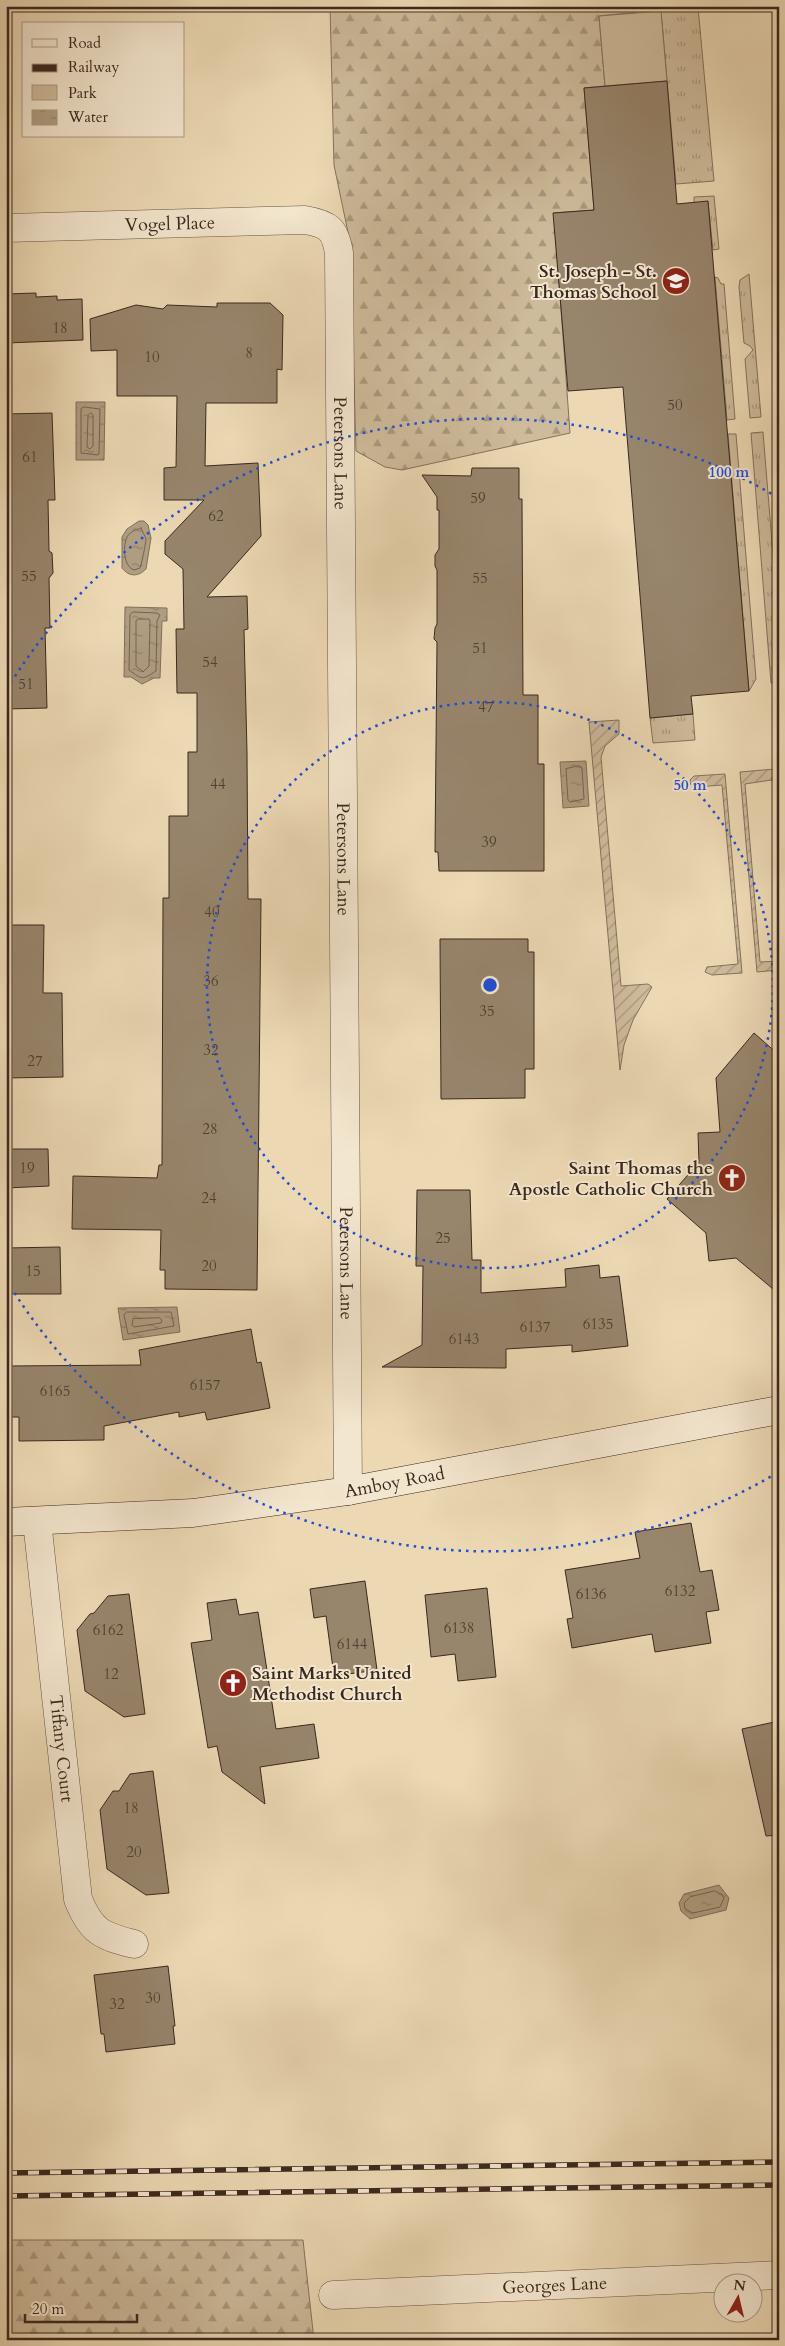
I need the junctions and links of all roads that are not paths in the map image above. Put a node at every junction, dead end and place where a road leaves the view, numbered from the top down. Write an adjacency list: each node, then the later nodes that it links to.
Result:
1 (6, 228): 2 (street, Vogel Place)
2 (331, 228): 4 (street, Petersons Lane)
3 (779, 1410): 4 (street, Amboy Road)
4 (348, 1491): 5 (street, Amboy Road)
5 (37, 1521): 6 (street, Amboy Road); 7 (street, Tiffany Court)
6 (6, 1522)
7 (134, 1944)
8 (779, 2275): 9 (street, Georges Lane)
9 (333, 2295)

